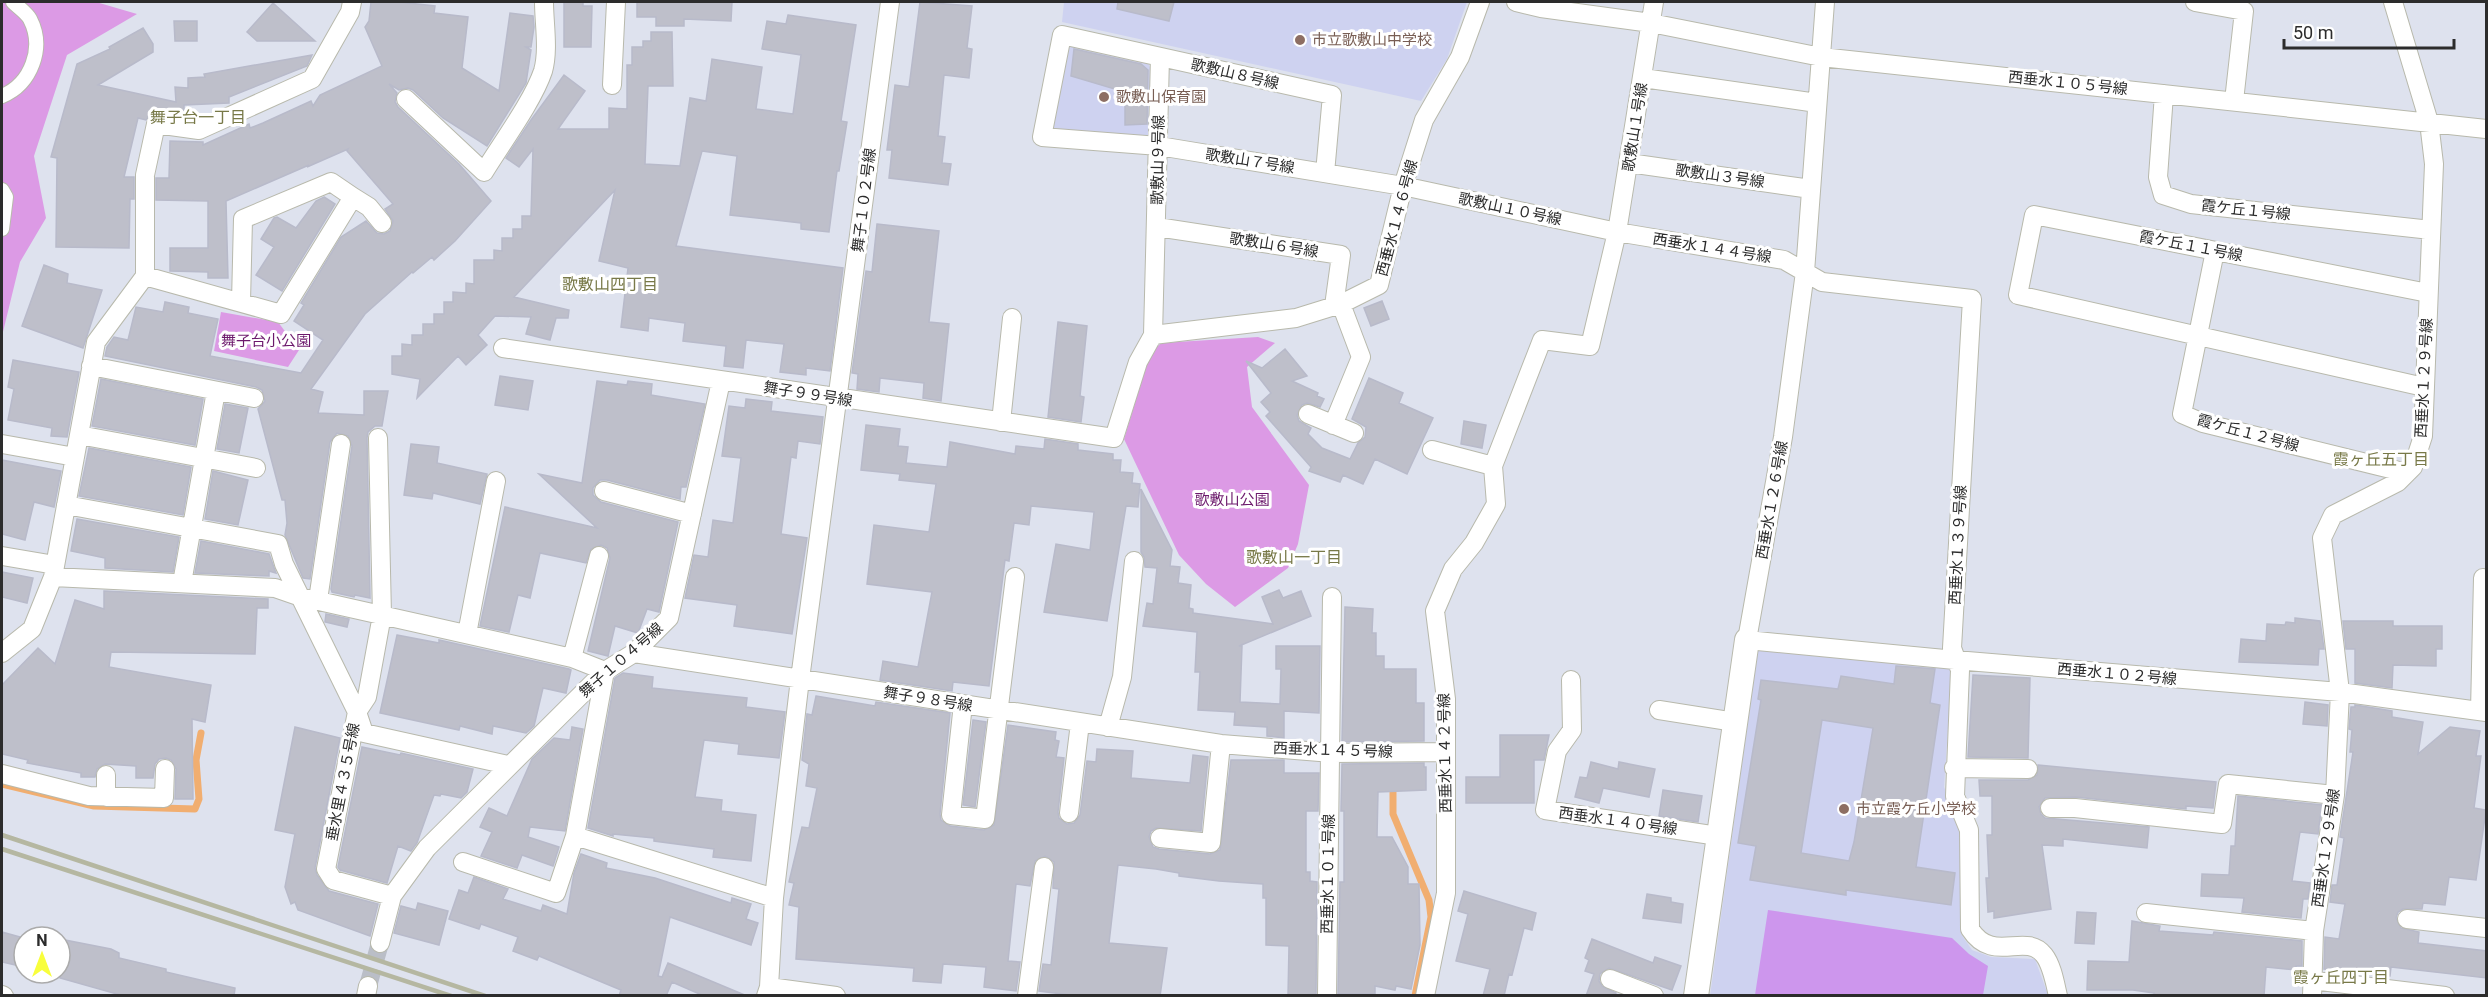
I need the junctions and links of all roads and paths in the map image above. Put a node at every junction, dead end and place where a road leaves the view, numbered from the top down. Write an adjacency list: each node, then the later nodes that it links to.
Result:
1 (13, 2): 20 (street)
2 (352, 2): 40 (street)
3 (544, 2): 21 (street)
4 (616, 2): 18 (street)
5 (890, 2): 53 (street, 舞子１０２号線)
6 (1480, 2): 29 (street, 西垂水１４６号線)
7 (1516, 2): 12 (street)
8 (1654, 2): 13 (street, 歌敷山１号線)
9 (1825, 2): 16 (street, 西垂水１２６号線)
10 (2195, 2): 22 (street)
11 (2393, 2): 24 (street, 西垂水１２９号線)
12 (1542, 4): 13 (street)
13 (1652, 23): 16 (street, 西垂水１０５号線); 17 (street, 歌敷山１号線)
14 (1062, 35): 15 (street, 歌敷山８号線); 26 (street, 歌敷山７号線)
15 (1160, 57): 26 (street, 歌敷山９号線); 28 (street, 歌敷山８号線)
16 (1821, 57): 19 (street, 西垂水１０５号線); 23 (street, 西垂水１２６号線)
17 (1643, 78): 23 (street); 27 (street, 歌敷山１号線)
18 (612, 85)
19 (2164, 94): 22 (street, 西垂水１０５号線); 36 (street, 霞ケ丘１号線)
20 (2, 96)
21 (406, 99)
22 (2234, 101): 24 (street, 西垂水１０５号線)
23 (1817, 103): 30 (street, 西垂水１２６号線)
24 (2429, 122): 25 (street, 西垂水１０５号線); 36 (street, 西垂水１２９号線)
25 (2487, 129)
26 (1159, 146): 28 (street, 歌敷山７号線); 34 (street, 歌敷山９号線)
27 (1629, 164): 30 (street, 歌敷山３号線); 37 (street, 歌敷山１号線)
28 (1325, 173): 29 (street, 歌敷山７号線)
29 (1403, 186): 37 (street, 歌敷山１０号線); 43 (street, 西垂水１４６号線)
30 (1811, 189): 39 (street, 西垂水１２６号線)
31 (2, 190): 35 (street)
32 (353, 197): 33 (street); 42 (street); 42 (street)
33 (382, 223)
34 (1156, 227): 43 (street, 歌敷山６号線); 45 (street, 歌敷山９号線)
35 (2, 229)
36 (2431, 230): 41 (street, 西垂水１２９号線)
37 (1617, 232): 39 (street, 西垂水１４４号線); 65 (street, 西垂水１４２号線)
38 (2215, 251): 41 (street, 霞ケ丘１１号線); 46 (street, 霞ケ丘１２号線); 46 (street, 霞ケ丘１１号線)
39 (1804, 272): 84 (street, 西垂水１２６号線); 88 (street, 西垂水１３９号線)
40 (145, 276): 42 (street); 48 (street)
41 (2428, 293): 50 (street, 西垂水１２９号線)
42 (240, 302)
43 (1338, 305): 45 (street, 西垂水１４６号線); 56 (street)
44 (1012, 318): 55 (street)
45 (1153, 335): 55 (street, 舞子９９号線)
46 (2198, 336): 50 (street); 67 (street, 霞ケ丘１２号線)
47 (503, 348): 49 (street, 舞子９９号線)
48 (92, 366): 51 (street); 58 (street)
49 (721, 381): 53 (street, 舞子９９号線); 71 (street, 舞子１０４号線)
50 (2424, 387): 67 (street, 西垂水１２９号線)
51 (216, 391): 52 (street); 64 (street)
52 (254, 398)
53 (838, 399): 55 (street, 舞子９９号線); 90 (street, 舞子１０２号線)
54 (1308, 414): 56 (street)
55 (1001, 422)
56 (1333, 424): 57 (street)
57 (1354, 433)
58 (79, 435): 63 (street); 64 (street)
59 (378, 438): 82 (street)
60 (2, 444): 63 (street)
61 (341, 444): 81 (street)
62 (1432, 450): 65 (street)
63 (75, 457): 70 (street)
64 (204, 459): 66 (street); 72 (street)
65 (1492, 466): 102 (street, 西垂水１４２号線)
66 (256, 468)
67 (2407, 473): 92 (street, 西垂水１２９号線)
68 (496, 481): 83 (street)
69 (603, 491): 71 (street)
70 (66, 505): 72 (street); 76 (street)
71 (692, 514): 86 (street, 舞子１０４号線)
72 (191, 528): 79 (street); 81 (street, 垂水里４３５号線)
73 (2, 556): 76 (street)
74 (598, 556): 87 (street)
75 (1134, 561): 100 (street)
76 (54, 571): 79 (street); 85 (street)
77 (1015, 577): 94 (street)
78 (2483, 578): 97 (street)
79 (182, 584): 81 (street)
80 (1332, 597): 103 (street, 西垂水１０１号線)
81 (310, 598): 82 (street); 96 (street, 垂水里４３５号線)
82 (382, 615): 83 (street); 96 (street)
83 (466, 634): 87 (street)
84 (1748, 640): 88 (street, 西垂水１０２号線); 98 (street, 西垂水１２６号線)
85 (2, 653)
86 (634, 653): 89 (street, 舞子１０４号線); 90 (street, 舞子９８号線)
87 (572, 658): 89 (street)
88 (1955, 660): 92 (street, 西垂水１０２号線); 105 (street, 西垂水１３９号線)
89 (605, 671): 104 (street, 舞子１０４号線); 114 (street)
90 (800, 679): 93 (street, 舞子９８号線); 120 (street, 舞子１０２号線)
91 (1571, 680): 115 (street, 西垂水１４０号線)
92 (2340, 692): 97 (street, 西垂水１０２号線); 110 (street, 西垂水１２９号線)
93 (963, 704): 94 (street, 舞子９８号線); 94 (street)
94 (997, 710): 99 (street, 舞子９８号線)
95 (1659, 710): 98 (street)
96 (357, 712): 104 (street); 119 (street, 垂水里４３５号線)
97 (2483, 712)
98 (1735, 722): 115 (street, 西垂水１２６号線)
99 (1080, 723): 100 (street, 舞子９８号線); 113 (street)
100 (1108, 727): 101 (street, 舞子９８号線)
101 (1221, 744): 103 (street, 西垂水１４５号線); 116 (street)
102 (1446, 752): 103 (street, 西垂水１４５号線); 133 (street, 西垂水１４２号線)
103 (1332, 753): 132 (street, 西垂水１０１号線)
104 (508, 765): 119 (street, 舞子１０４号線)
105 (1954, 768): 107 (street); 135 (street, 西垂水１３９号線)
106 (165, 769): 111 (street)
107 (2028, 769)
108 (2, 774): 111 (street)
109 (106, 775): 111 (street)
110 (2335, 795): 112 (street); 124 (street, 西垂水１２９号線)
111 (106, 797)
112 (2050, 808)
113 (1069, 813)
114 (575, 836): 117 (street); 120 (street)
115 (1718, 836): 134 (street, 西垂水１２６号線)
116 (1160, 838)
117 (463, 862)
118 (1044, 867): 131 (street)
119 (392, 896): 125 (street, 舞子１０４号線)
120 (774, 898): 128 (street, 舞子１０２号線)
121 (2145, 913): 124 (street)
122 (2407, 919): 123 (street)
123 (2487, 928)
124 (2314, 931): 127 (street, 西垂水１２９号線)
125 (380, 943)
126 (1610, 980): 129 (street)
127 (2312, 988): 136 (street)
128 (767, 991): 130 (street)
129 (1642, 993)
130 (836, 996)
131 (1027, 996)
132 (1327, 996)
133 (1425, 996)
134 (1696, 996)
135 (2058, 996)
136 (2445, 996)

